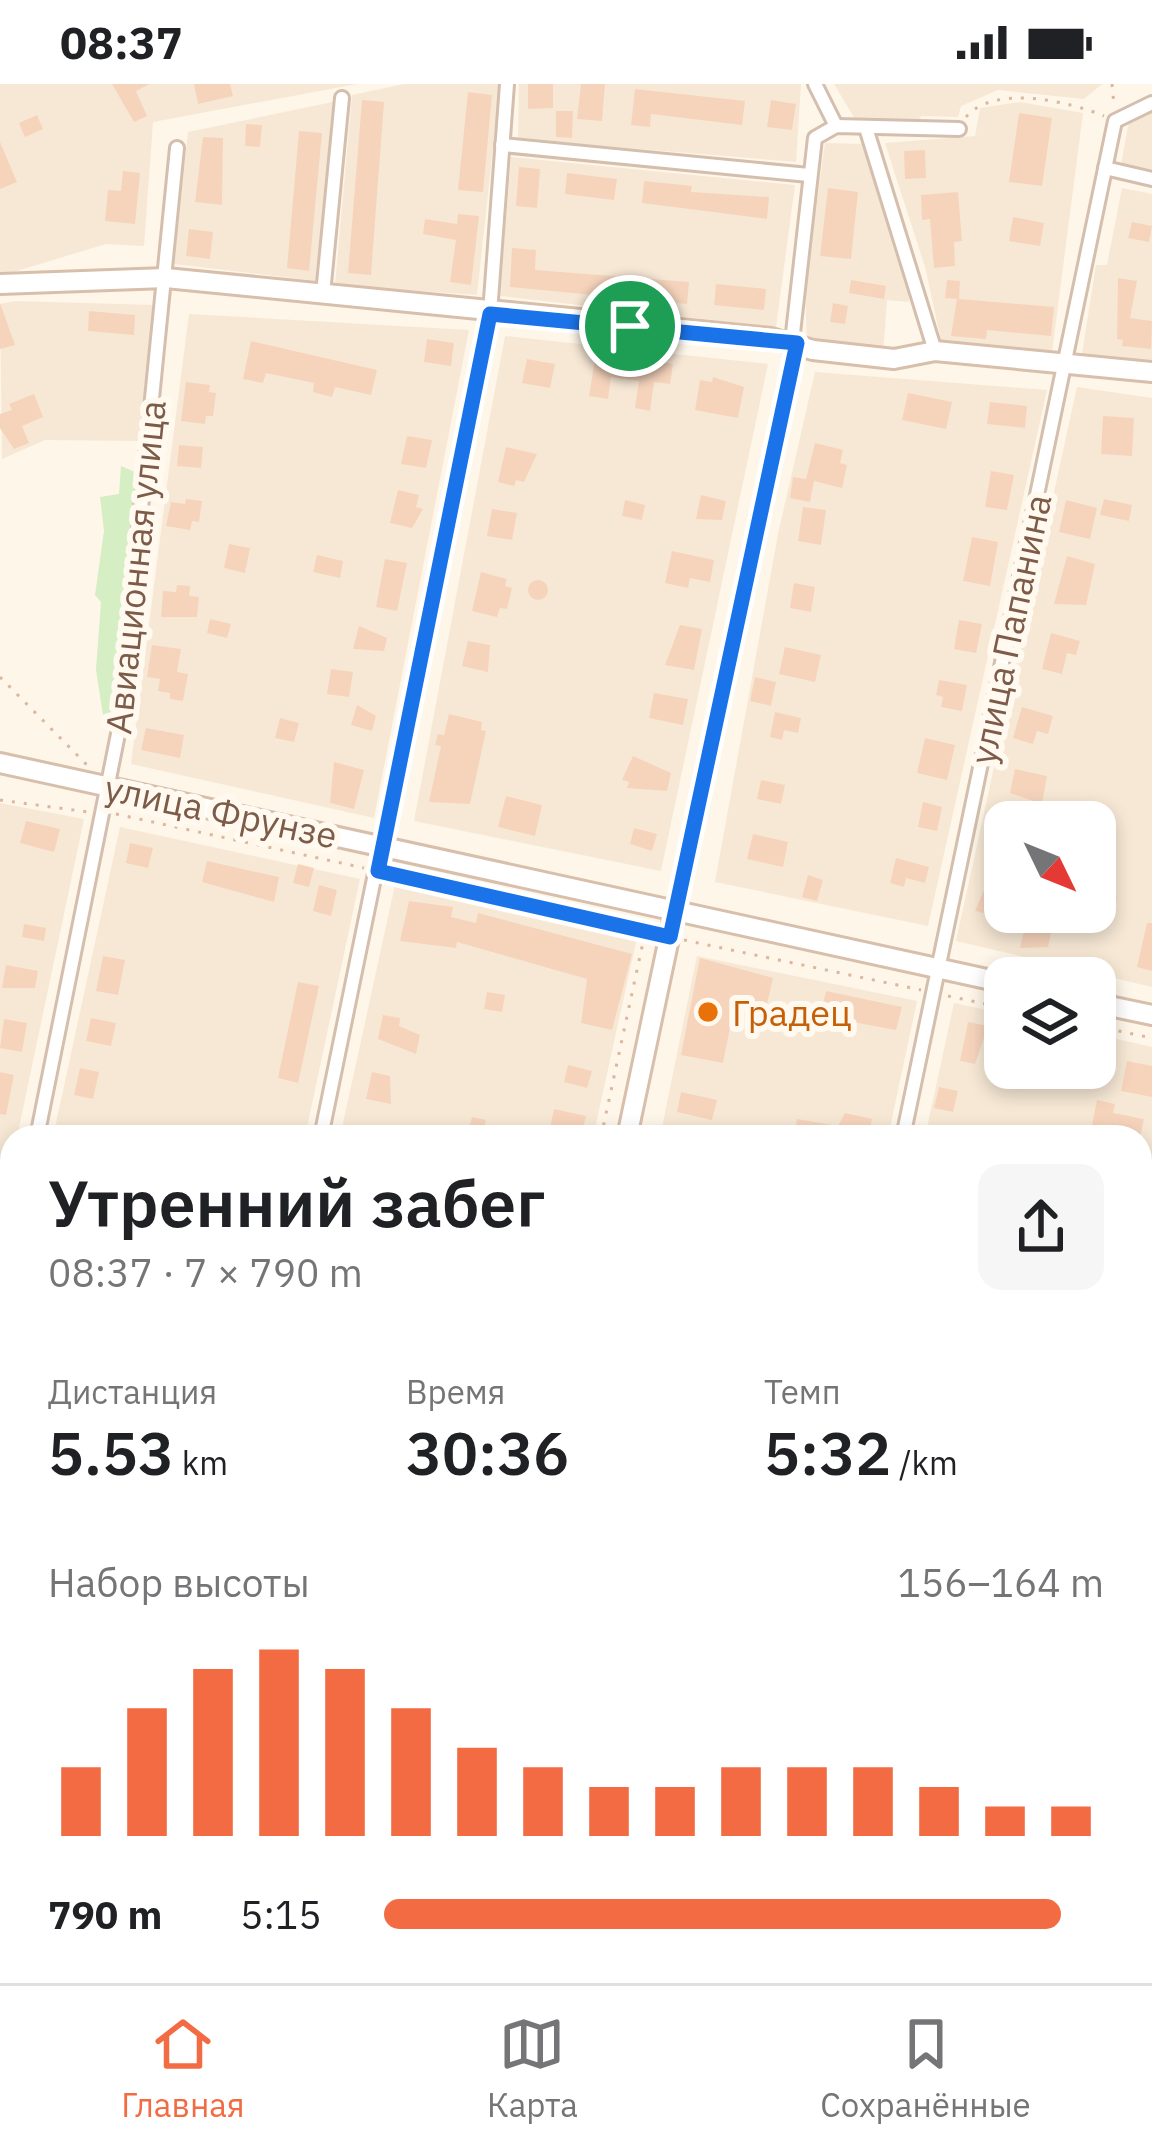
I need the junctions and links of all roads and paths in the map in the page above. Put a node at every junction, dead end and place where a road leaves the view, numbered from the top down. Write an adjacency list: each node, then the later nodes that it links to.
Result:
1 (507, 84): 10 (street)
2 (815, 84): 7 (street)
3 (1112, 84): 6 (path)
4 (342, 98): 17 (street)
5 (1152, 104): 6 (street)
6 (1115, 121): 8 (path); 12 (street, улица Папанина)
7 (836, 126): 9 (street); 13 (street)
8 (959, 129): 9 (street)
9 (867, 131): 20 (street)
10 (502, 145): 13 (street); 18 (street)
11 (177, 148): 15 (street, Авиационная улица)
12 (1105, 168): 14 (street); 21 (street, улица Папанина)
13 (809, 175): 19 (street)
14 (1152, 178)
15 (166, 278): 16 (street); 17 (street); 26 (street, Авиационная улица)
16 (0, 284)
17 (323, 294): 18 (street)
18 (490, 314): 19 (street); 29 (street)
19 (797, 343): 20 (street); 31 (street)
20 (935, 351): 21 (street)
21 (1066, 362): 22 (street); 34 (street, улица Папанина)
22 (1152, 372)
23 (0, 676): 25 (path)
24 (0, 763): 26 (street, улица Фрунзе)
25 (92, 770)
26 (107, 786): 28 (street, Авиационная улица); 29 (street, улица Фрунзе)
27 (0, 800): 28 (path)
28 (102, 812): 30 (path); 42 (street, Авиационная улица)
29 (384, 846): 30 (street); 31 (street, улица Фрунзе)
30 (378, 871): 32 (path); 43 (street)
31 (676, 910): 33 (street); 34 (street, улица Фрунзе)
32 (645, 931): 33 (path); 44 (path)
33 (670, 937): 36 (path); 45 (street)
34 (938, 968): 35 (street, улица Фрунзе); 36 (street, улица Папанина)
35 (984, 978)
36 (933, 993): 37 (path); 46 (street, улица Папанина)
37 (984, 1004)
38 (1116, 1007): 39 (street)
39 (1152, 1015)
40 (1116, 1030): 41 (path)
41 (1152, 1038)
42 (39, 1125)
43 (324, 1125)
44 (605, 1125)
45 (630, 1125)
46 (906, 1125)

